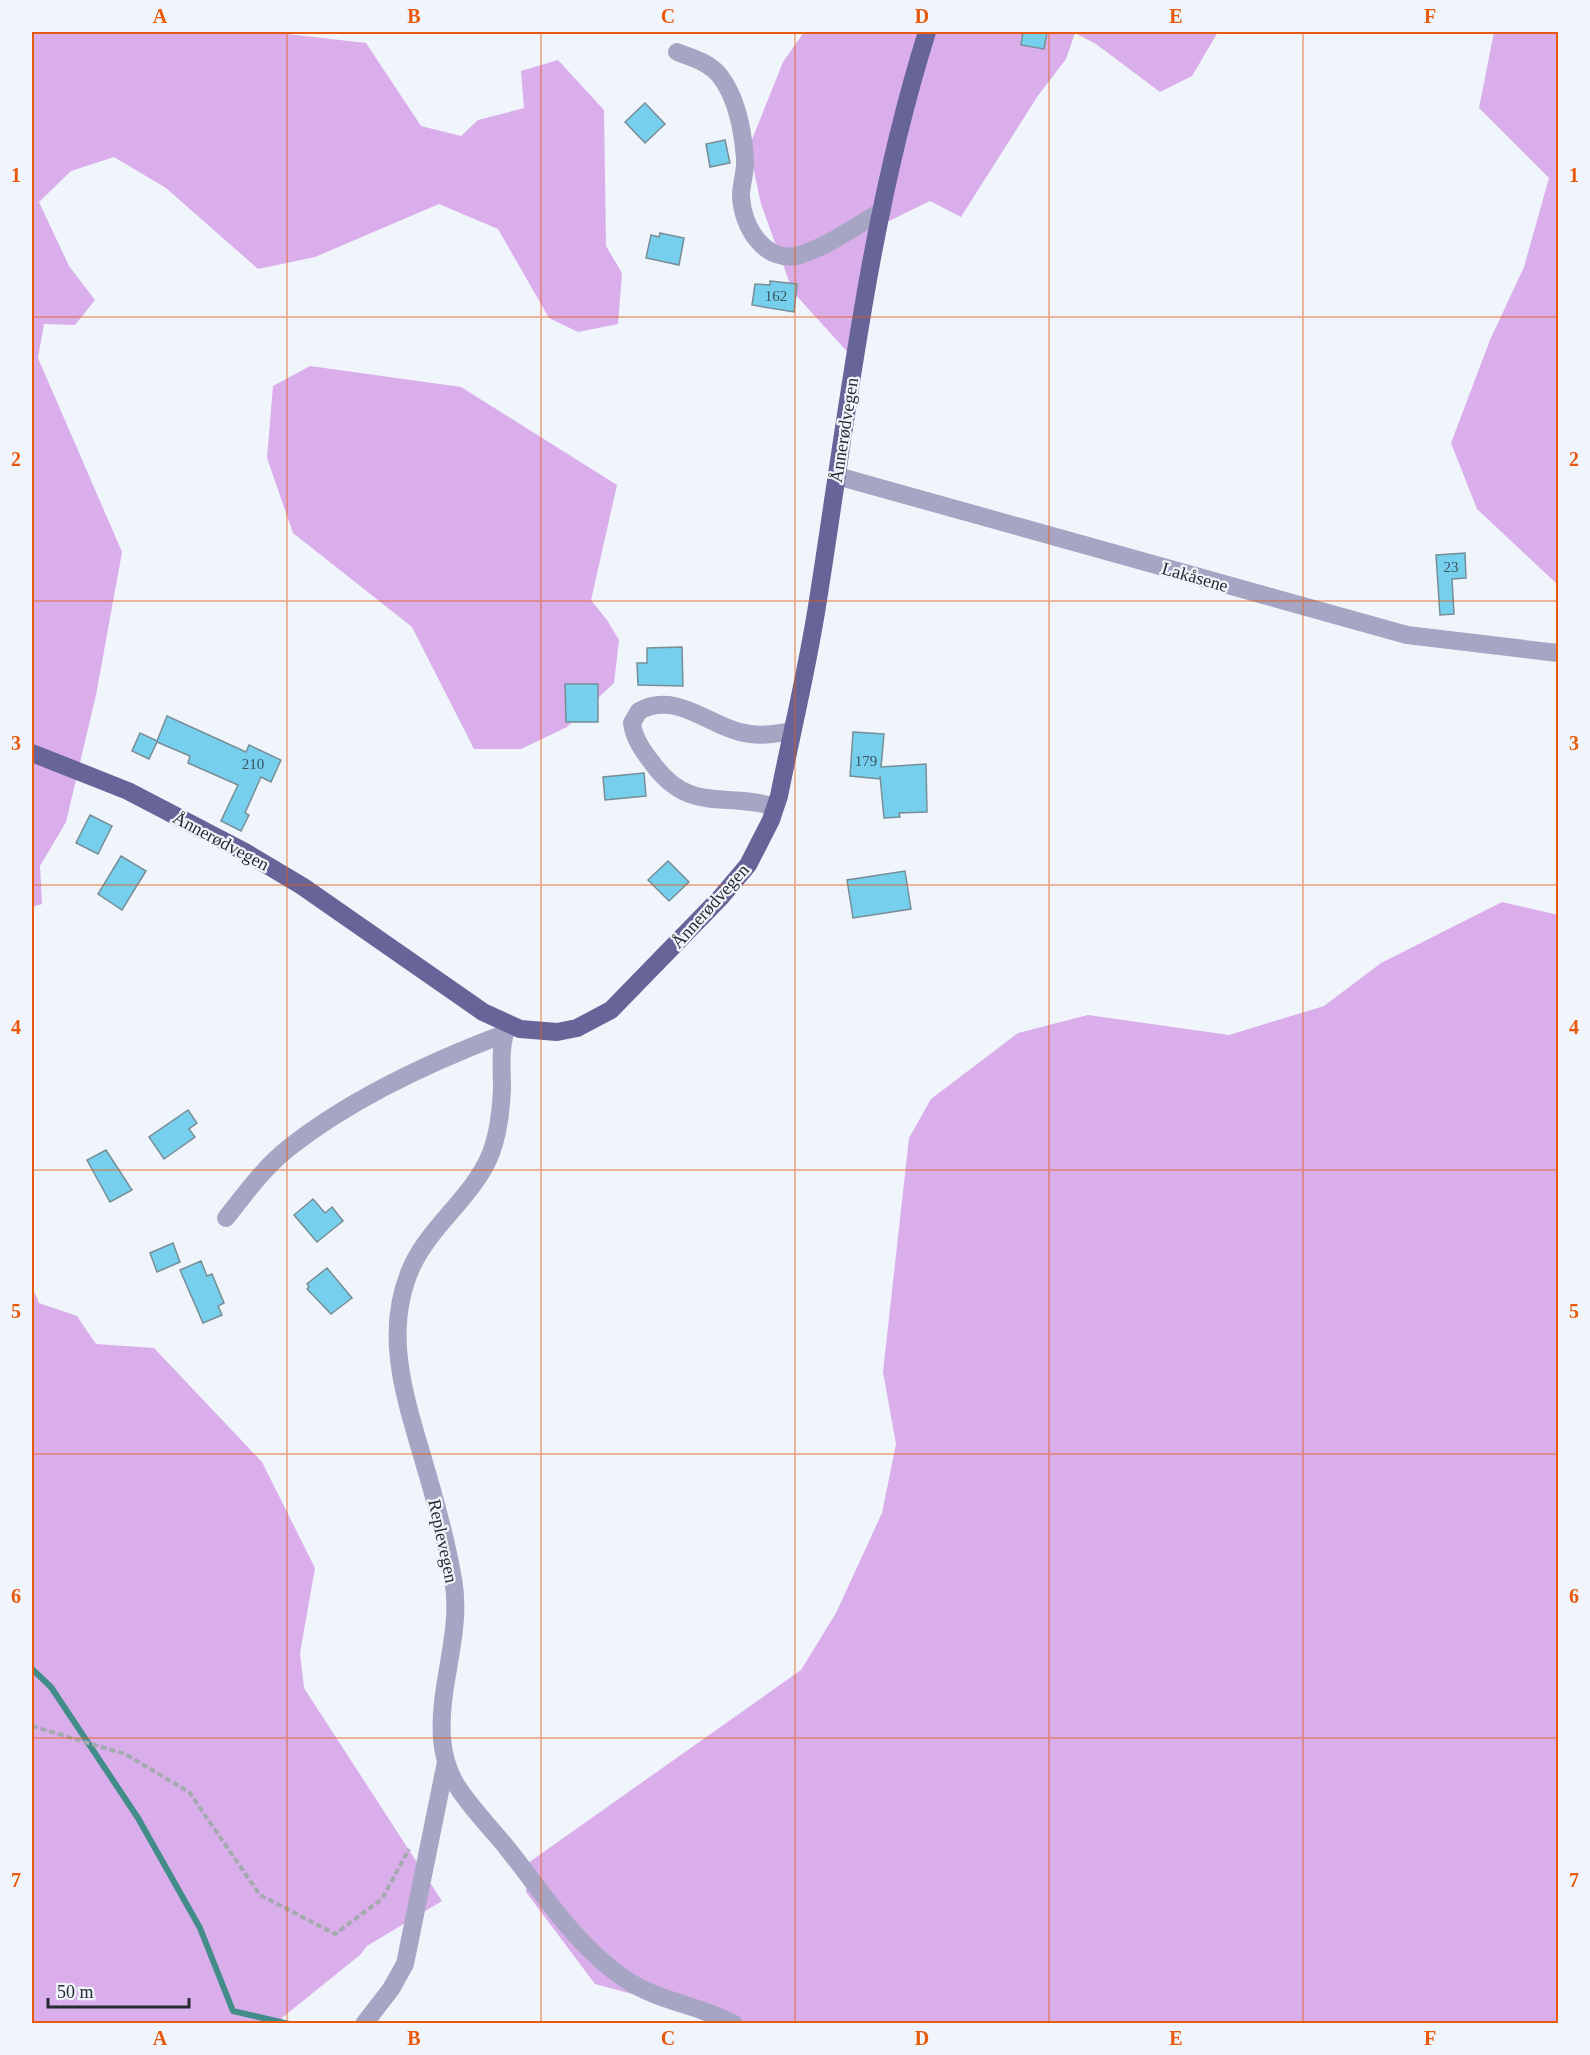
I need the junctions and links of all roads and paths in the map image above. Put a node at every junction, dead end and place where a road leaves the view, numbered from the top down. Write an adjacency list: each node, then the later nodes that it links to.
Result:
1 (927, 32): 3 (main road, Ånnerødvegen)
2 (676, 52): 3 (street)
3 (882, 212): 4 (main road, Ånnerødvegen)
4 (837, 476): 5 (street, Lakåsene); 6 (main road, Ånnerødvegen)
5 (1558, 653)
6 (792, 731): 8 (main road, Ånnerødvegen); 8 (street)
7 (32, 753): 9 (main road, Ånnerødvegen)
8 (776, 807): 9 (main road, Ånnerødvegen)
9 (506, 1030): 10 (street); 12 (street, Replevegen)
10 (226, 1218)
11 (32, 1726): 13 (path)
12 (446, 1762): 14 (street); 15 (street, Replevegen)
13 (413, 1841)
14 (364, 2024)
15 (734, 2024)

